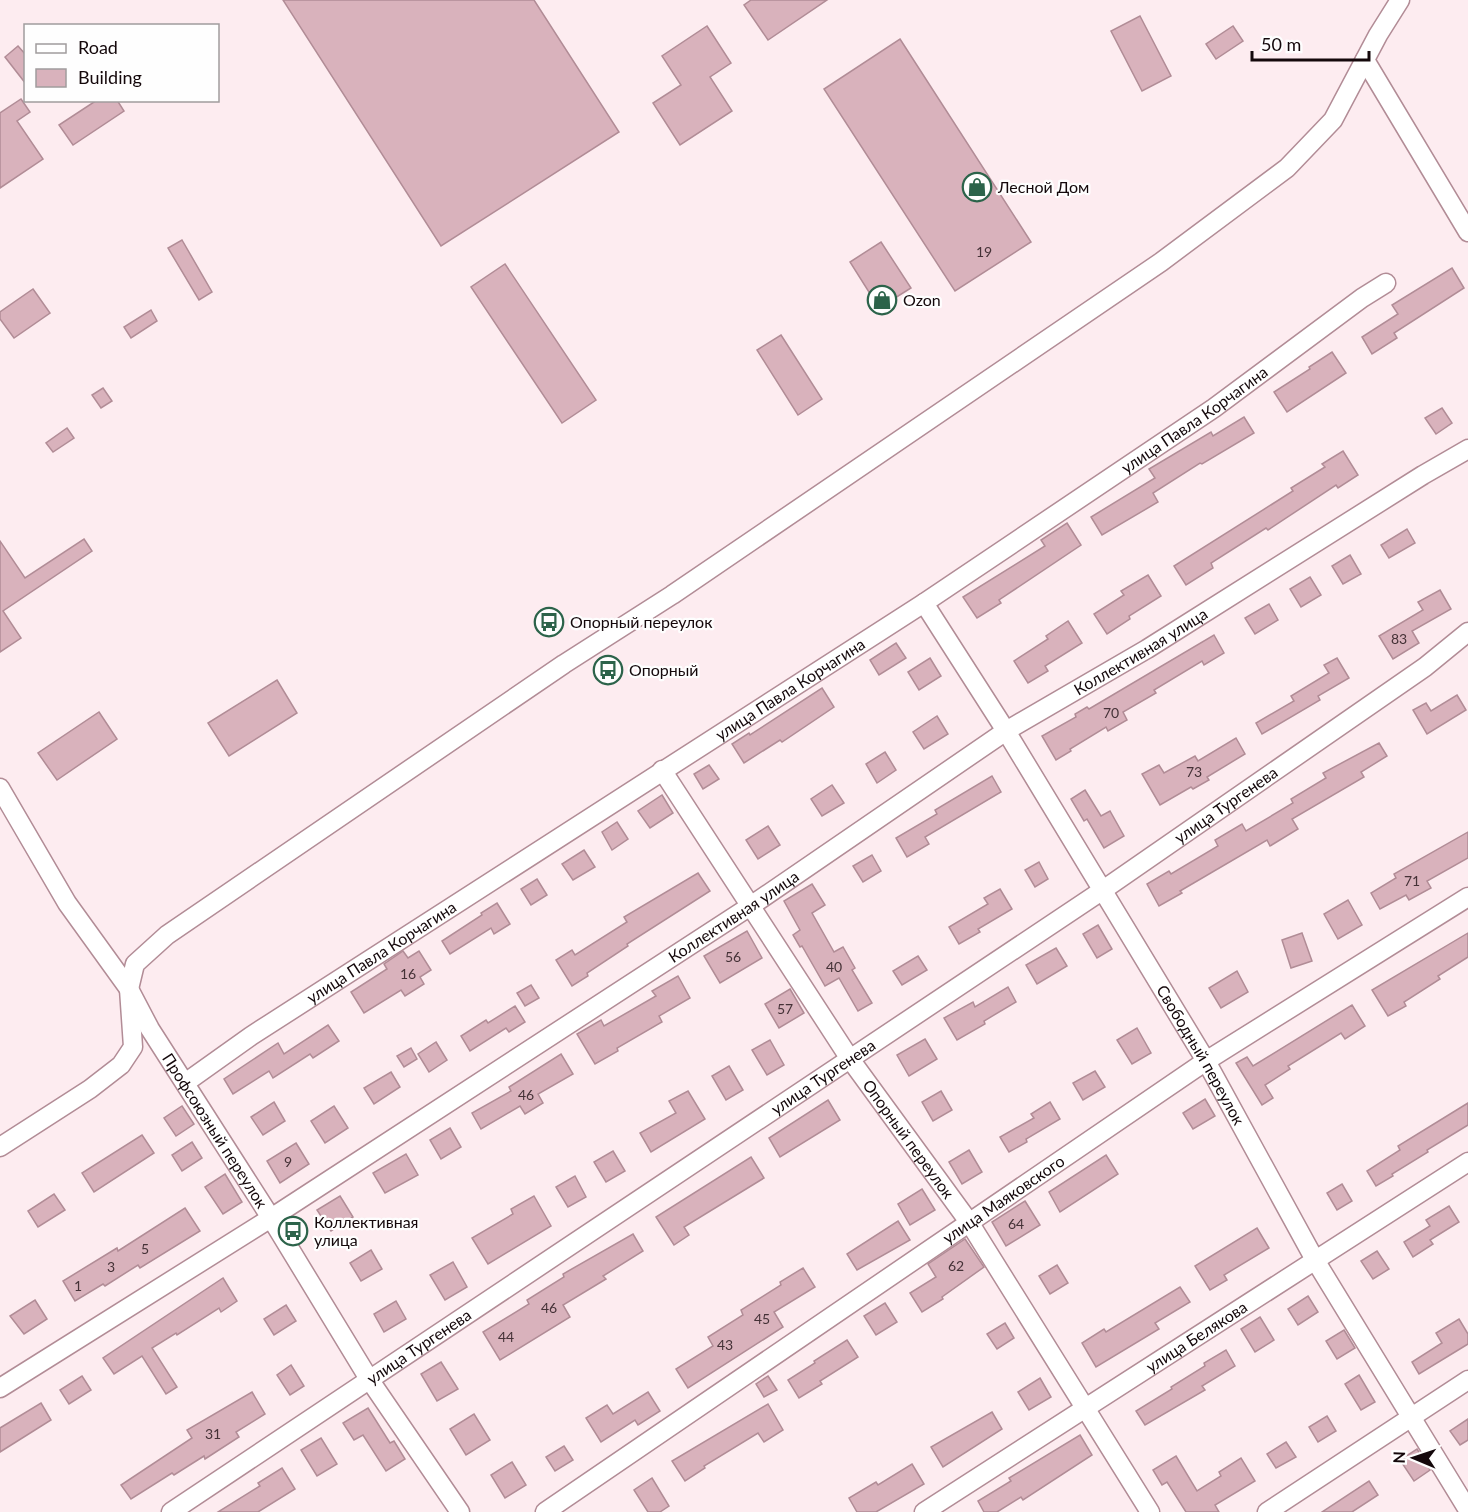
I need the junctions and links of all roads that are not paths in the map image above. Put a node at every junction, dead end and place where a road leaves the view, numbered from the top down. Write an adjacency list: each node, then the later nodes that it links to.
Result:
1 (1400, 0): 2 (street)
2 (1365, 60): 3 (street); 14 (street)
3 (1468, 232)
4 (1386, 283): 6 (street, улица Павла Корчагина)
5 (1468, 449): 8 (street, Коллективная улица)
6 (924, 603): 8 (street, Свободный переулок); 9 (street, улица Павла Корчагина)
7 (1468, 632): 11 (street, улица Тургенева)
8 (1006, 731): 11 (street, Свободный переулок); 13 (street, Коллективная улица)
9 (662, 770): 13 (street, Опорный переулок); 17 (street, улица Павла Корчагина)
10 (0, 788): 14 (street, Профсоюзный переулок)
11 (1103, 890): 15 (street, улица Тургенева); 16 (street, Свободный переулок)
12 (1468, 897): 16 (street, улица Маяковского)
13 (752, 905): 15 (street, Опорный переулок); 20 (street, Коллективная улица)
14 (129, 989): 17 (street, Профсоюзный переулок); 18 (street)
15 (850, 1059): 21 (street, Опорный переулок); 23 (street, улица Тургенева)
16 (1206, 1061): 21 (street, улица Маяковского); 22 (street, Свободный переулок)
17 (185, 1083): 20 (street, Профсоюзный переулок)
18 (0, 1147)
19 (1468, 1162): 22 (street, улица Белякова)
20 (271, 1218): 23 (street, Профсоюзный переулок); 25 (street, Коллективная улица)
21 (969, 1222): 26 (street, Опорный переулок); 31 (street, улица Маяковского)
22 (1315, 1260): 26 (street, улица Белякова); 27 (street, Свободный переулок)
23 (369, 1379): 29 (street, улица Тургенева); 30 (street, Профсоюзный переулок)
24 (1468, 1380): 27 (street)
25 (0, 1388)
26 (1085, 1409): 32 (street, улица Белякова); 33 (street, Опорный переулок)
27 (1412, 1416): 28 (street, Свободный переулок); 34 (street)
28 (1468, 1510)
29 (171, 1512)
30 (460, 1512)
31 (545, 1512)
32 (924, 1512)
33 (1150, 1512)
34 (1267, 1512)

